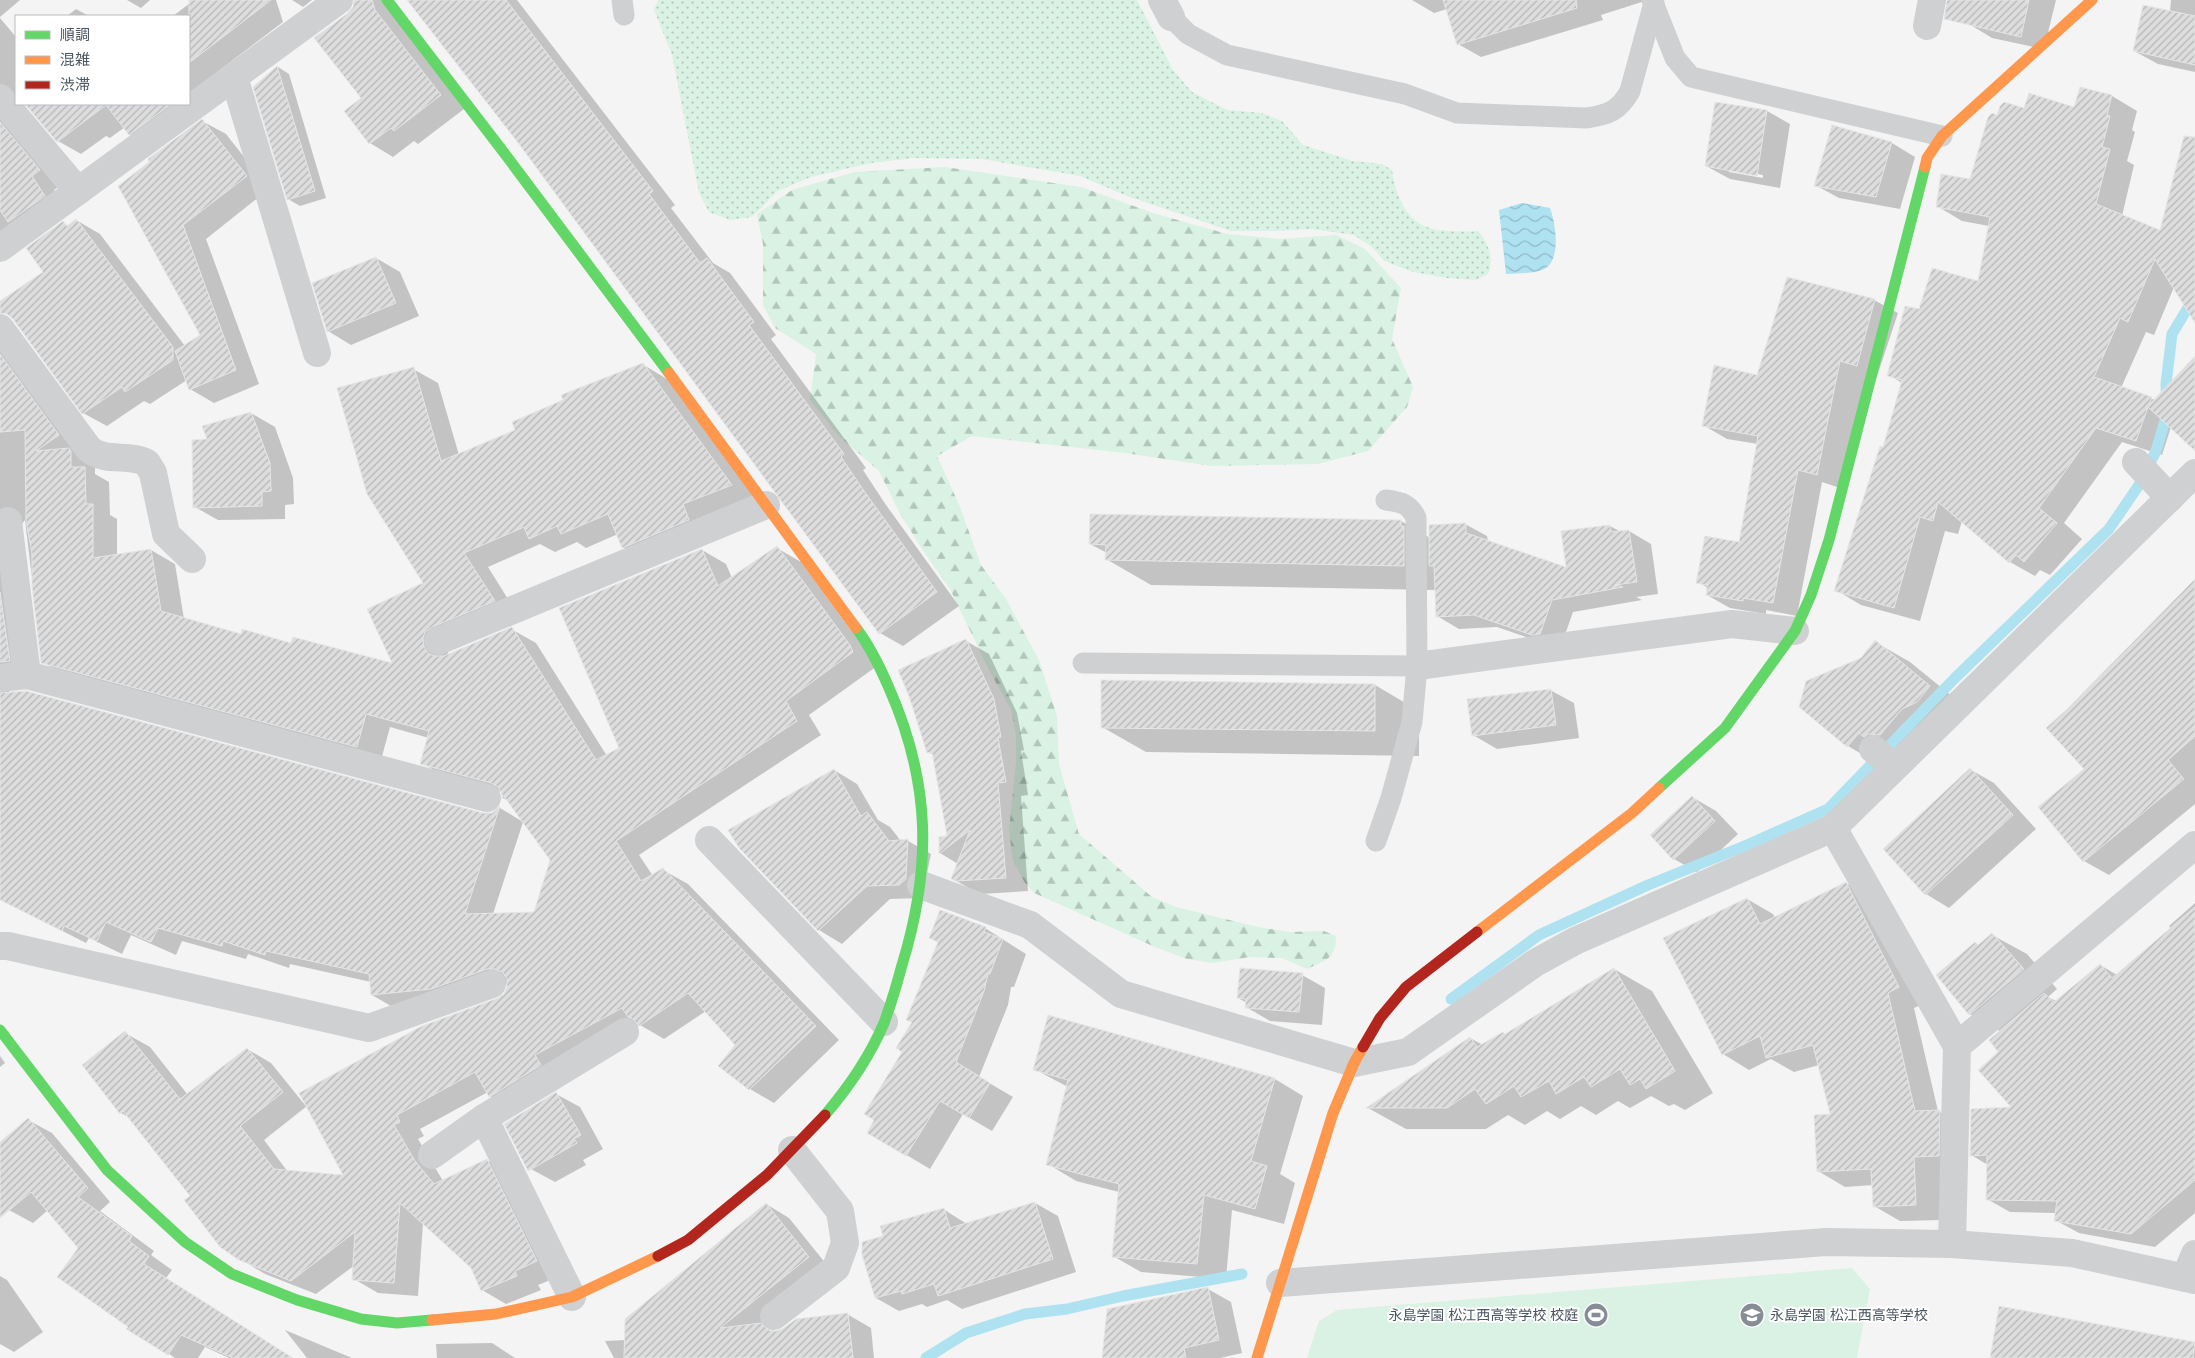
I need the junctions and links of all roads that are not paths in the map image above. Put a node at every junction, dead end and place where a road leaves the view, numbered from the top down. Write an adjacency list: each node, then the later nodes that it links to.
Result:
1 (339, 0): 8 (street)
2 (387, 0): 19 (street)
3 (1932, 0): 7 (street)
4 (2092, 0): 10 (street)
5 (1653, 2): 6 (lane); 10 (lane)
6 (1166, 9)
7 (1928, 26)
8 (234, 77): 11 (street); 14 (street)
9 (0, 98): 11 (street)
10 (1942, 136): 22 (street)
11 (78, 191): 12 (street)
12 (0, 248)
13 (0, 328): 21 (street)
14 (316, 353)
15 (2143, 470): 17 (street)
16 (2195, 473): 17 (street)
17 (2170, 498): 29 (street)
18 (1386, 500): 25 (lane)
19 (766, 505): 23 (street); 33 (street)
20 (8, 521): 26 (street)
21 (192, 559)
22 (1795, 631): 25 (street); 40 (street)
23 (438, 641)
24 (1083, 663): 25 (lane)
25 (1418, 666): 31 (lane)
26 (27, 675): 27 (street); 28 (street)
27 (0, 678)
28 (487, 798)
29 (1833, 828): 39 (street); 40 (street)
30 (709, 840): 36 (street)
31 (1376, 841)
32 (2195, 845): 39 (street)
33 (921, 885): 36 (street); 40 (street)
34 (0, 946): 35 (street)
35 (492, 984)
36 (884, 1022): 42 (street)
37 (0, 1030): 47 (street)
38 (625, 1032): 41 (street)
39 (1957, 1046): 44 (street)
40 (1354, 1063): 46 (street)
41 (484, 1118): 43 (street); 47 (street)
42 (792, 1150): 47 (street); 48 (street)
43 (432, 1155)
44 (1952, 1244): 45 (street); 46 (street)
45 (2192, 1270)
46 (1280, 1283): 49 (street)
47 (572, 1297)
48 (774, 1316)
49 (1257, 1358)

